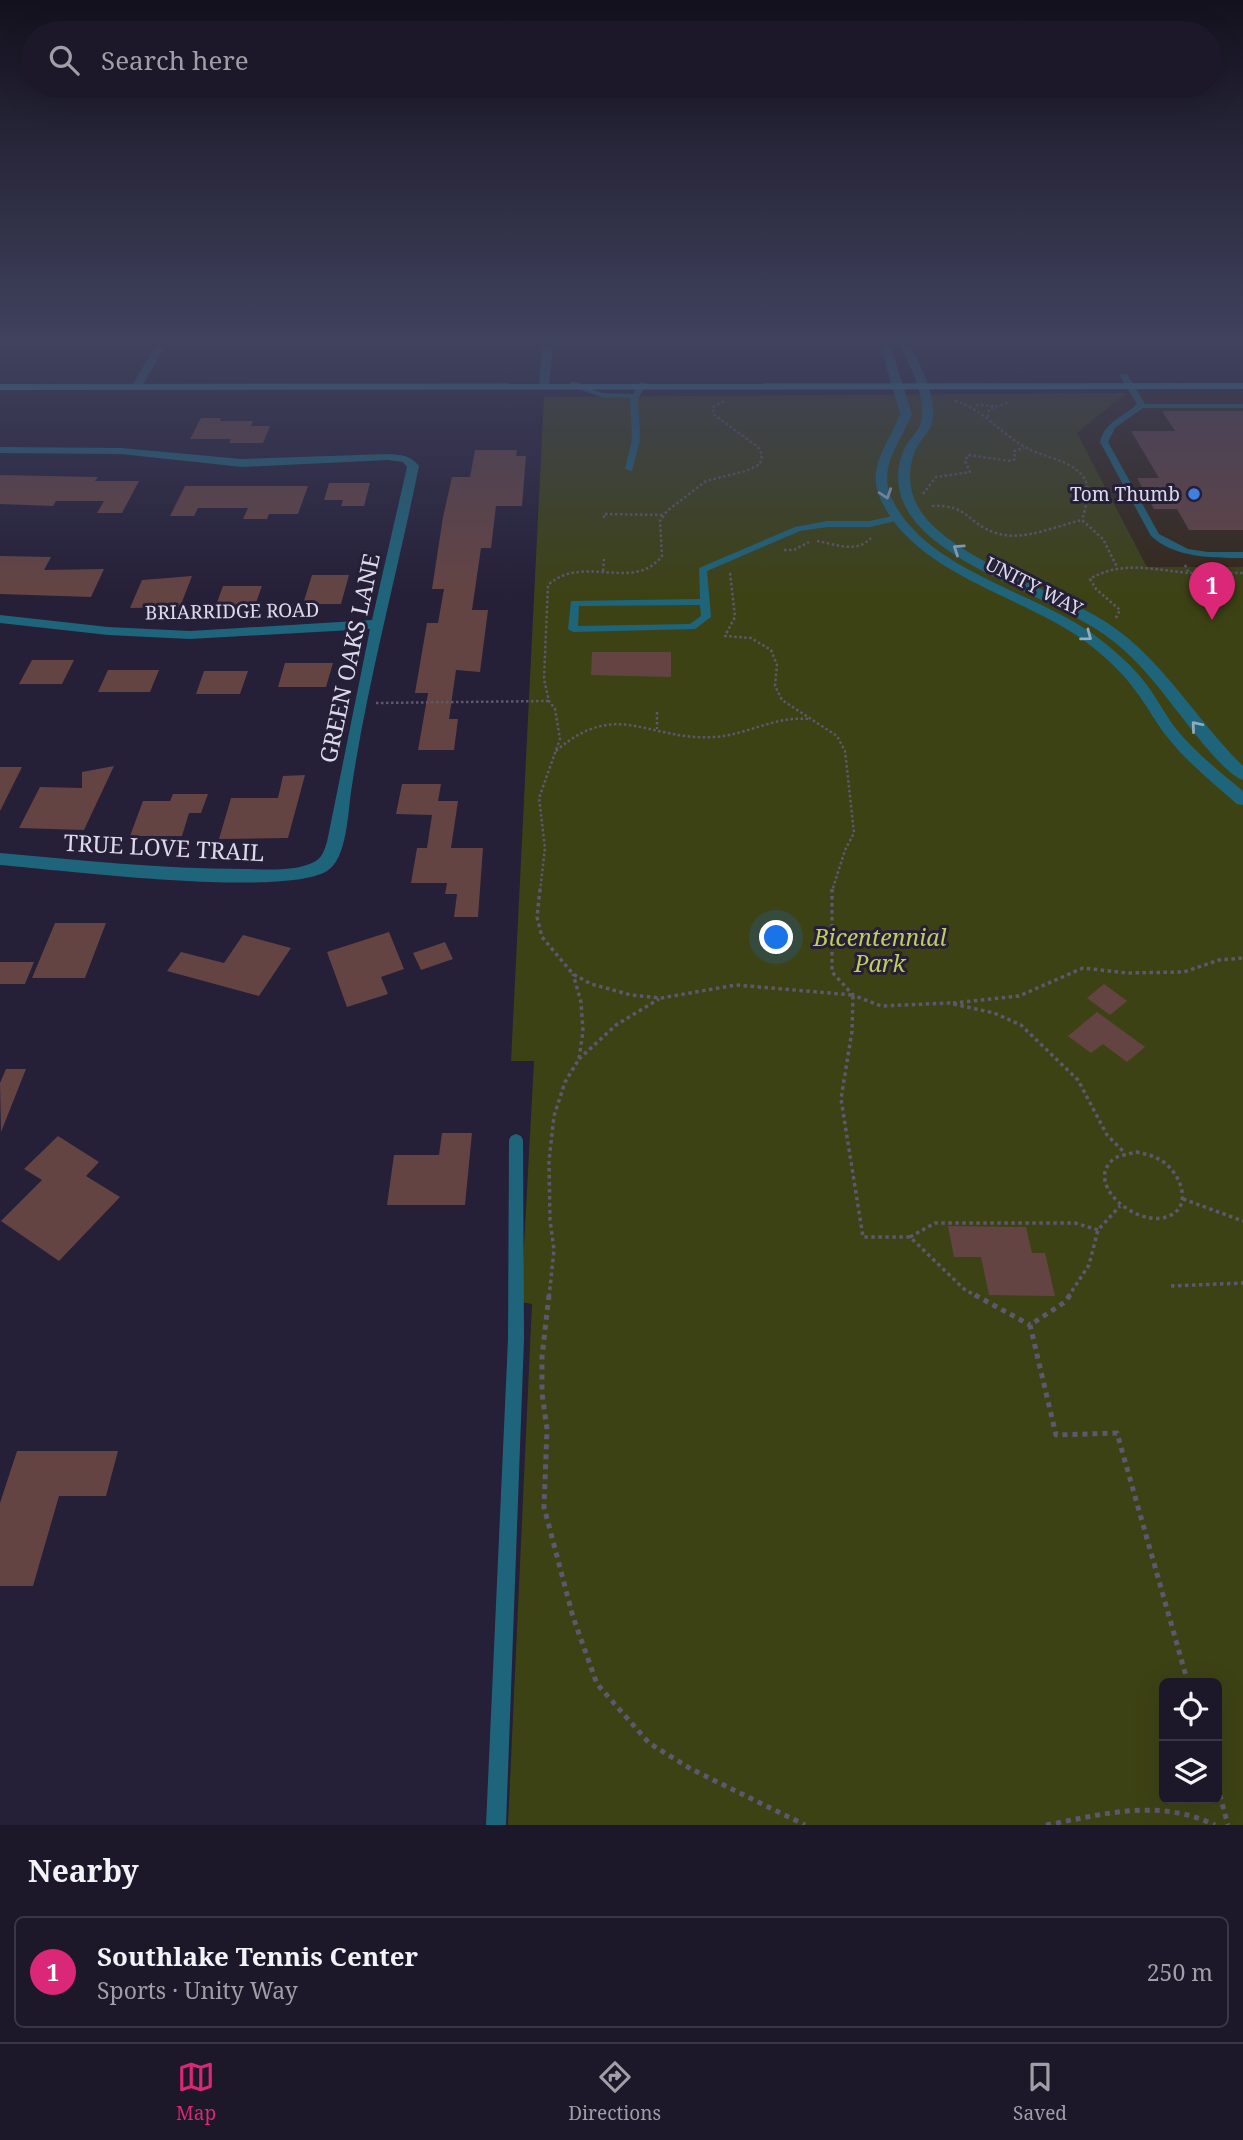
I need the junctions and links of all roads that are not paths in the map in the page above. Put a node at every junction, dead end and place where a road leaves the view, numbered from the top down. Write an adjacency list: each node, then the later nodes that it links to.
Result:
1 (636, 426): 6 (lane)
2 (900, 426): 8 (street, UNITY WAY, one-way to 8)
3 (925, 426): 7 (street, UNITY WAY)
4 (1112, 426): 9 (lane)
5 (0, 450): 12 (street, GREEN OAKS LANE)
6 (629, 469)
7 (923, 512): 8 (street); 13 (street, UNITY WAY, one-way to 7)
8 (898, 518): 10 (lane); 14 (street, UNITY WAY, one-way to 14)
9 (1243, 555)
10 (705, 602): 10 (lane)
11 (0, 619): 12 (street, BRIARRIDGE ROAD)
12 (380, 624): 16 (street, GREEN OAKS LANE)
13 (1243, 775)
14 (1243, 800)
15 (0, 859): 16 (street, TRUE LOVE TRAIL)
16 (323, 866)
17 (516, 1140): 18 (lane)
18 (496, 1825)

